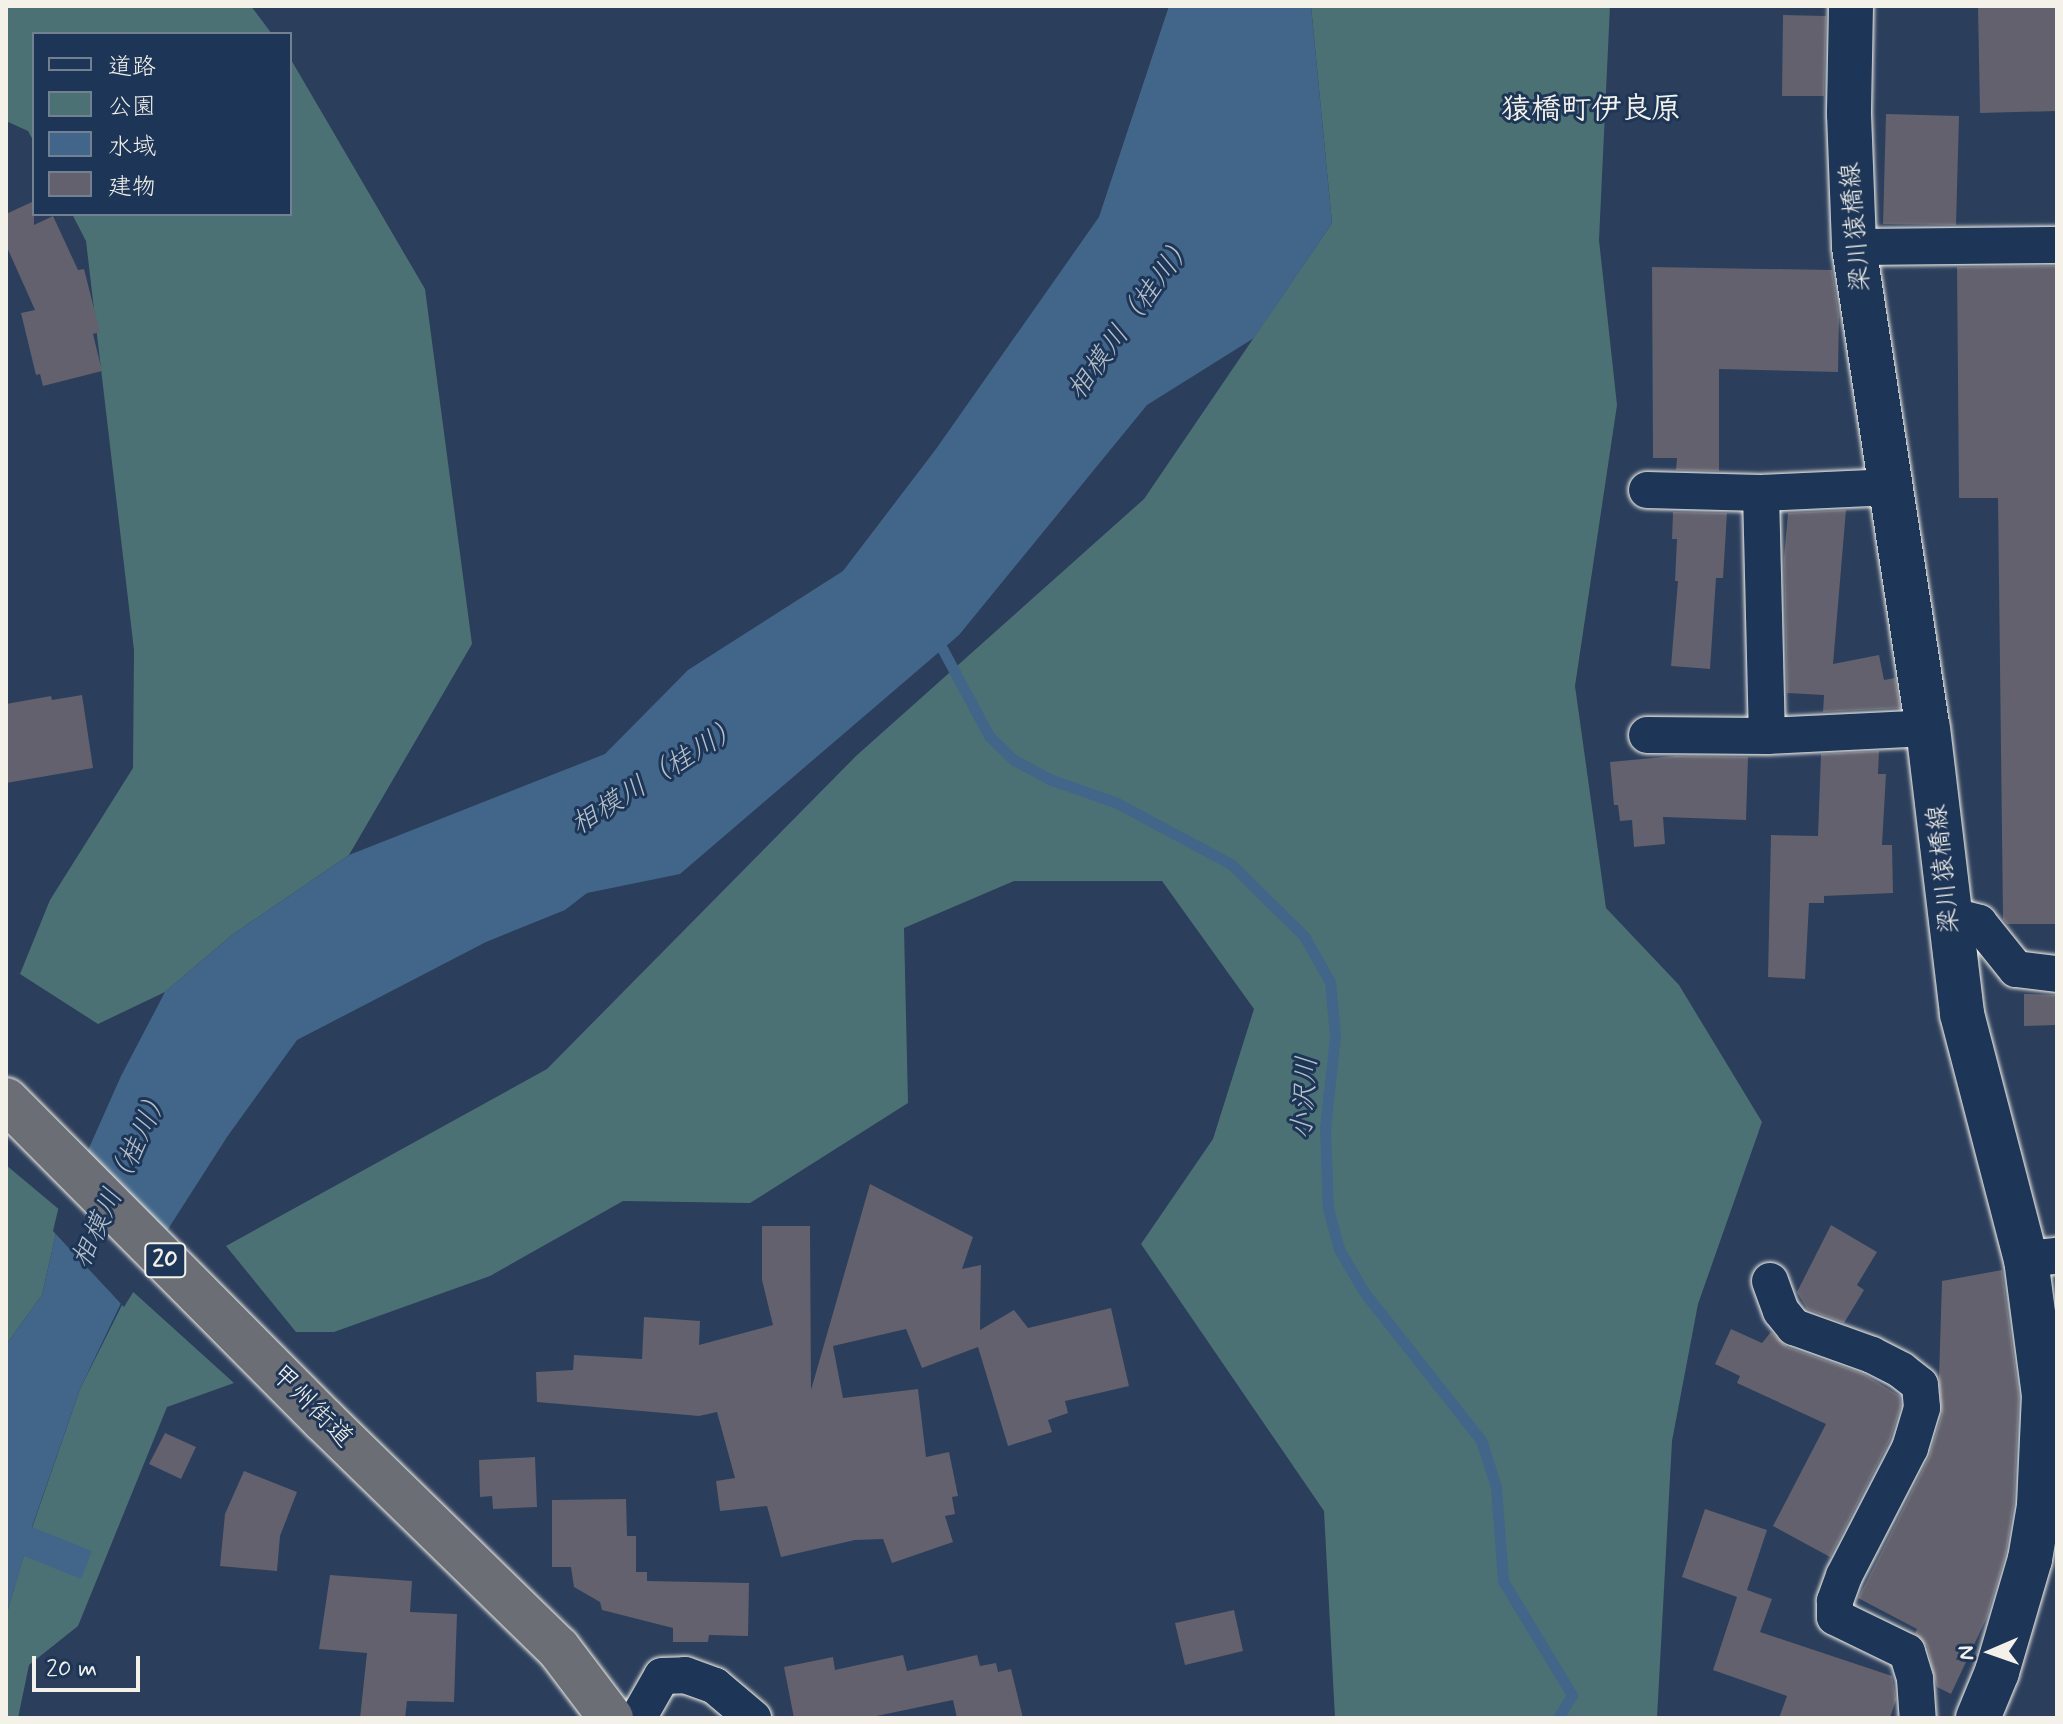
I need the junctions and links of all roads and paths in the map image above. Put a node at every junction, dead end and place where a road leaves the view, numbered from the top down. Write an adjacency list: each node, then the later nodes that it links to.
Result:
1 (1851, 6): 3 (main road, 梁川猿橋線)
2 (2057, 245): 3 (street)
3 (1854, 247): 4 (main road, 梁川猿橋線)
4 (1892, 487): 6 (street); 7 (main road, 梁川猿橋線)
5 (1647, 490): 6 (street)
6 (1761, 493): 9 (street)
7 (1928, 728): 9 (street); 10 (main road, 梁川猿橋線)
8 (1647, 735): 9 (street)
9 (1767, 736)
10 (1948, 915): 11 (street); 13 (main road, 梁川猿橋線)
11 (2057, 974)
12 (6, 1100): 15 (highway, 甲州街道 / 20)
13 (2042, 1258): 19 (main road, 梁川猿橋線)
14 (1770, 1281): 18 (street)
15 (611, 1718)
16 (638, 1718): 17 (street)
17 (753, 1718)
18 (1918, 1718)
19 (1978, 1718)

